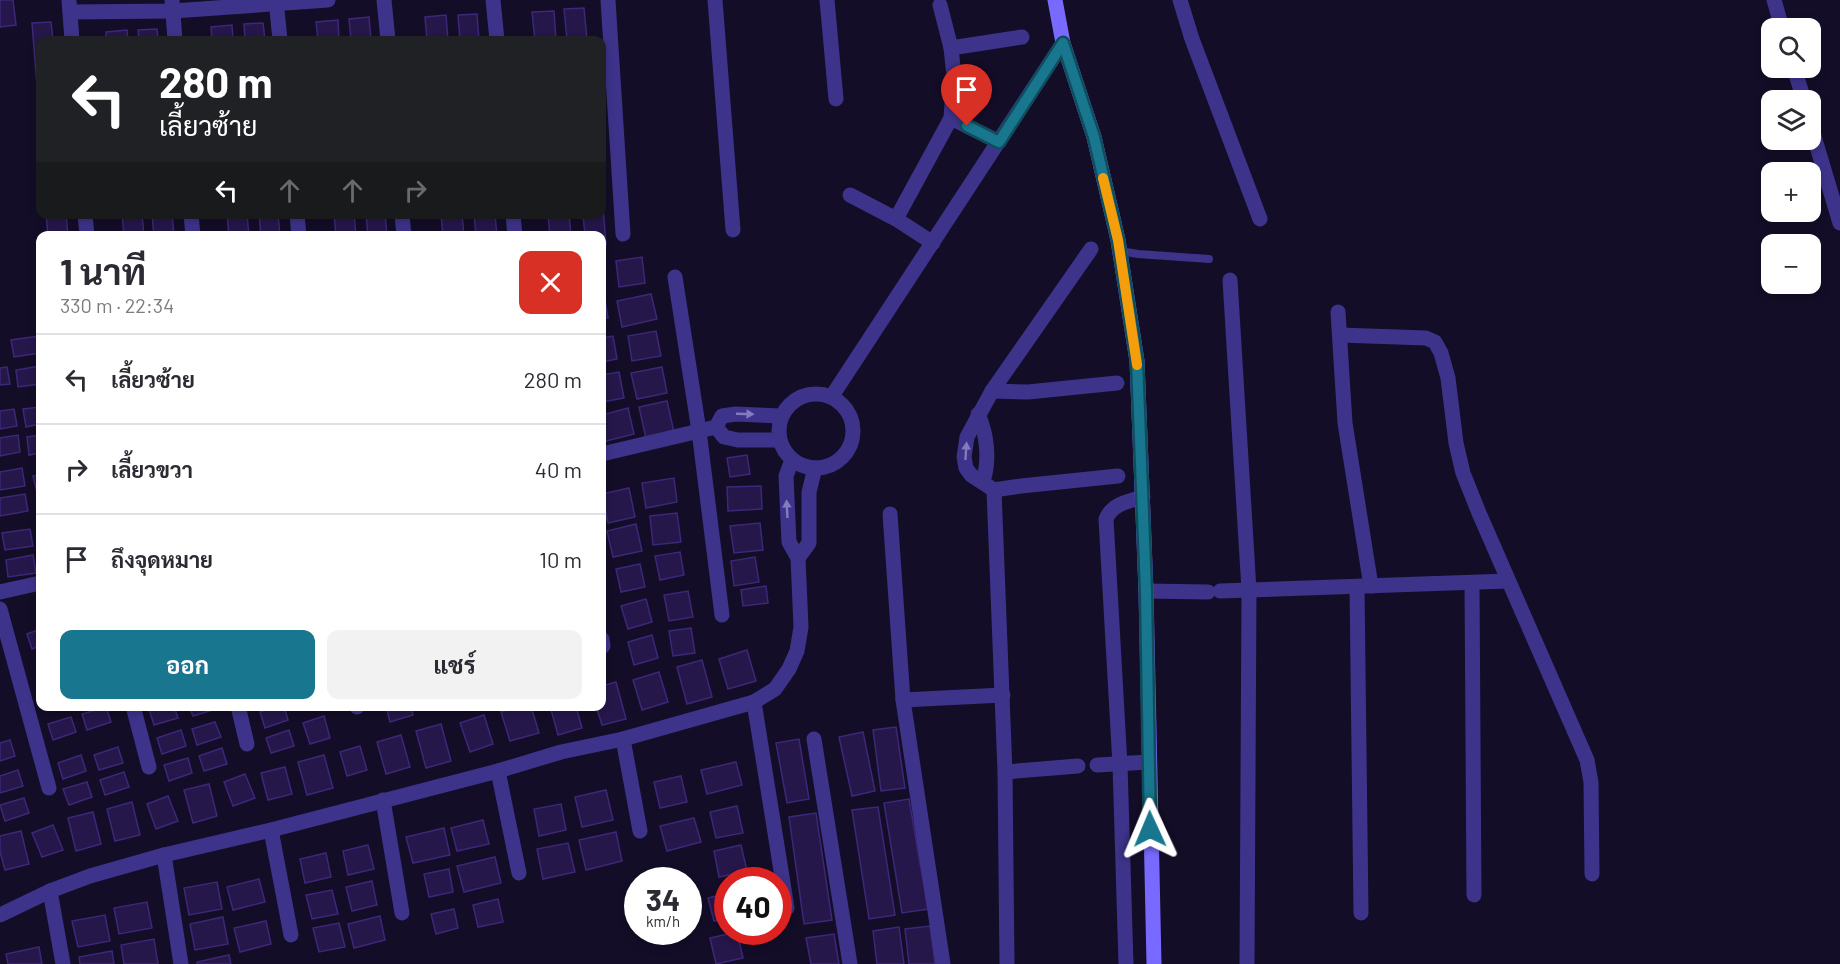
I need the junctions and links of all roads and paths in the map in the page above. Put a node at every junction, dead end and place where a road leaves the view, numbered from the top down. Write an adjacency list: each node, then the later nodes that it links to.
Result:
1 (328, 0): 10 (street)
2 (384, 0): 18 (street)
3 (493, 0): 19 (street)
4 (608, 0): 32 (street)
5 (715, 0): 31 (street)
6 (827, 0): 23 (street)
7 (1055, 0): 21 (street)
8 (1180, 0): 29 (street)
9 (1774, 0): 14 (street)
10 (277, 2): 11 (street); 17 (street)
11 (172, 5): 13 (street); 16 (street)
12 (940, 5): 22 (street)
13 (69, 6): 15 (street)
14 (1779, 18)
15 (72, 36)
16 (175, 36)
17 (280, 36)
18 (388, 36)
19 (497, 36)
20 (1022, 37): 22 (street)
21 (1063, 43): 25 (street); 35 (street)
22 (951, 48): 24 (street)
23 (836, 99)
24 (951, 118): 25 (street); 28 (street)
25 (999, 142): 33 (street)
26 (1818, 150): 30 (street)
27 (850, 195): 28 (street)
28 (896, 219): 33 (street)
29 (1260, 219)
30 (1840, 223)
31 (733, 230)
32 (623, 234)
33 (933, 243): 43 (street)
34 (1091, 249): 42 (street)
35 (1120, 251): 36 (lane); 54 (street)
36 (1209, 259)
37 (675, 277): 47 (street)
38 (1230, 280): 61 (street)
39 (1338, 312): 40 (street)
40 (1340, 335): 57 (street); 60 (street)
41 (1117, 383): 42 (street)
42 (992, 391): 44 (street)
43 (832, 396): 45 (street); 51 (street)
44 (978, 414): 53 (street); 53 (street, one-way to 44)
45 (781, 416): 46 (street, one-way to 45); 48 (street)
46 (716, 427): 47 (street); 48 (street)
47 (699, 431): 49 (street); 65 (street)
48 (780, 440): 50 (street)
49 (606, 453)
50 (792, 460): 51 (street); 56 (street, one-way to 50)
51 (815, 468): 56 (street)
52 (1118, 476): 53 (street)
53 (988, 486): 66 (street)
54 (1143, 497): 62 (street); 76 (street)
55 (890, 514): 67 (street)
56 (798, 558): 68 (street)
57 (1508, 581): 58 (street); 88 (street)
58 (1472, 582): 60 (street); 90 (street)
59 (36, 584): 63 (street)
60 (1364, 586): 61 (street); 91 (street)
61 (1249, 590): 62 (street); 102 (street)
62 (1146, 591): 74 (street)
63 (0, 592)
64 (0, 609): 81 (street)
65 (722, 615)
66 (1003, 695): 67 (street); 80 (street)
67 (903, 699): 98 (street)
68 (754, 702): 71 (street); 86 (street)
69 (135, 711): 78 (street)
70 (239, 711): 73 (street)
71 (623, 739): 79 (street); 84 (street)
72 (814, 739): 97 (street)
73 (247, 744)
74 (1149, 762): 76 (street); 101 (street)
75 (1097, 765): 76 (street)
76 (1120, 765): 100 (street)
77 (1078, 766): 80 (street)
78 (148, 767)
79 (498, 771): 82 (street); 87 (street)
80 (1005, 772): 99 (street)
81 (49, 788)
82 (383, 800): 83 (street); 92 (street)
83 (271, 830): 85 (street); 94 (street)
84 (639, 831)
85 (164, 855): 89 (street); 96 (street)
86 (780, 867)
87 (519, 873)
88 (1592, 874)
89 (50, 891): 93 (street); 95 (street)
90 (1474, 896)
91 (1361, 913)
92 (402, 914)
93 (0, 915)
94 (291, 936)
95 (63, 964)
96 (181, 964)
97 (850, 964)
98 (944, 964)
99 (1006, 964)
100 (1126, 964)
101 (1154, 964)
102 (1247, 964)

